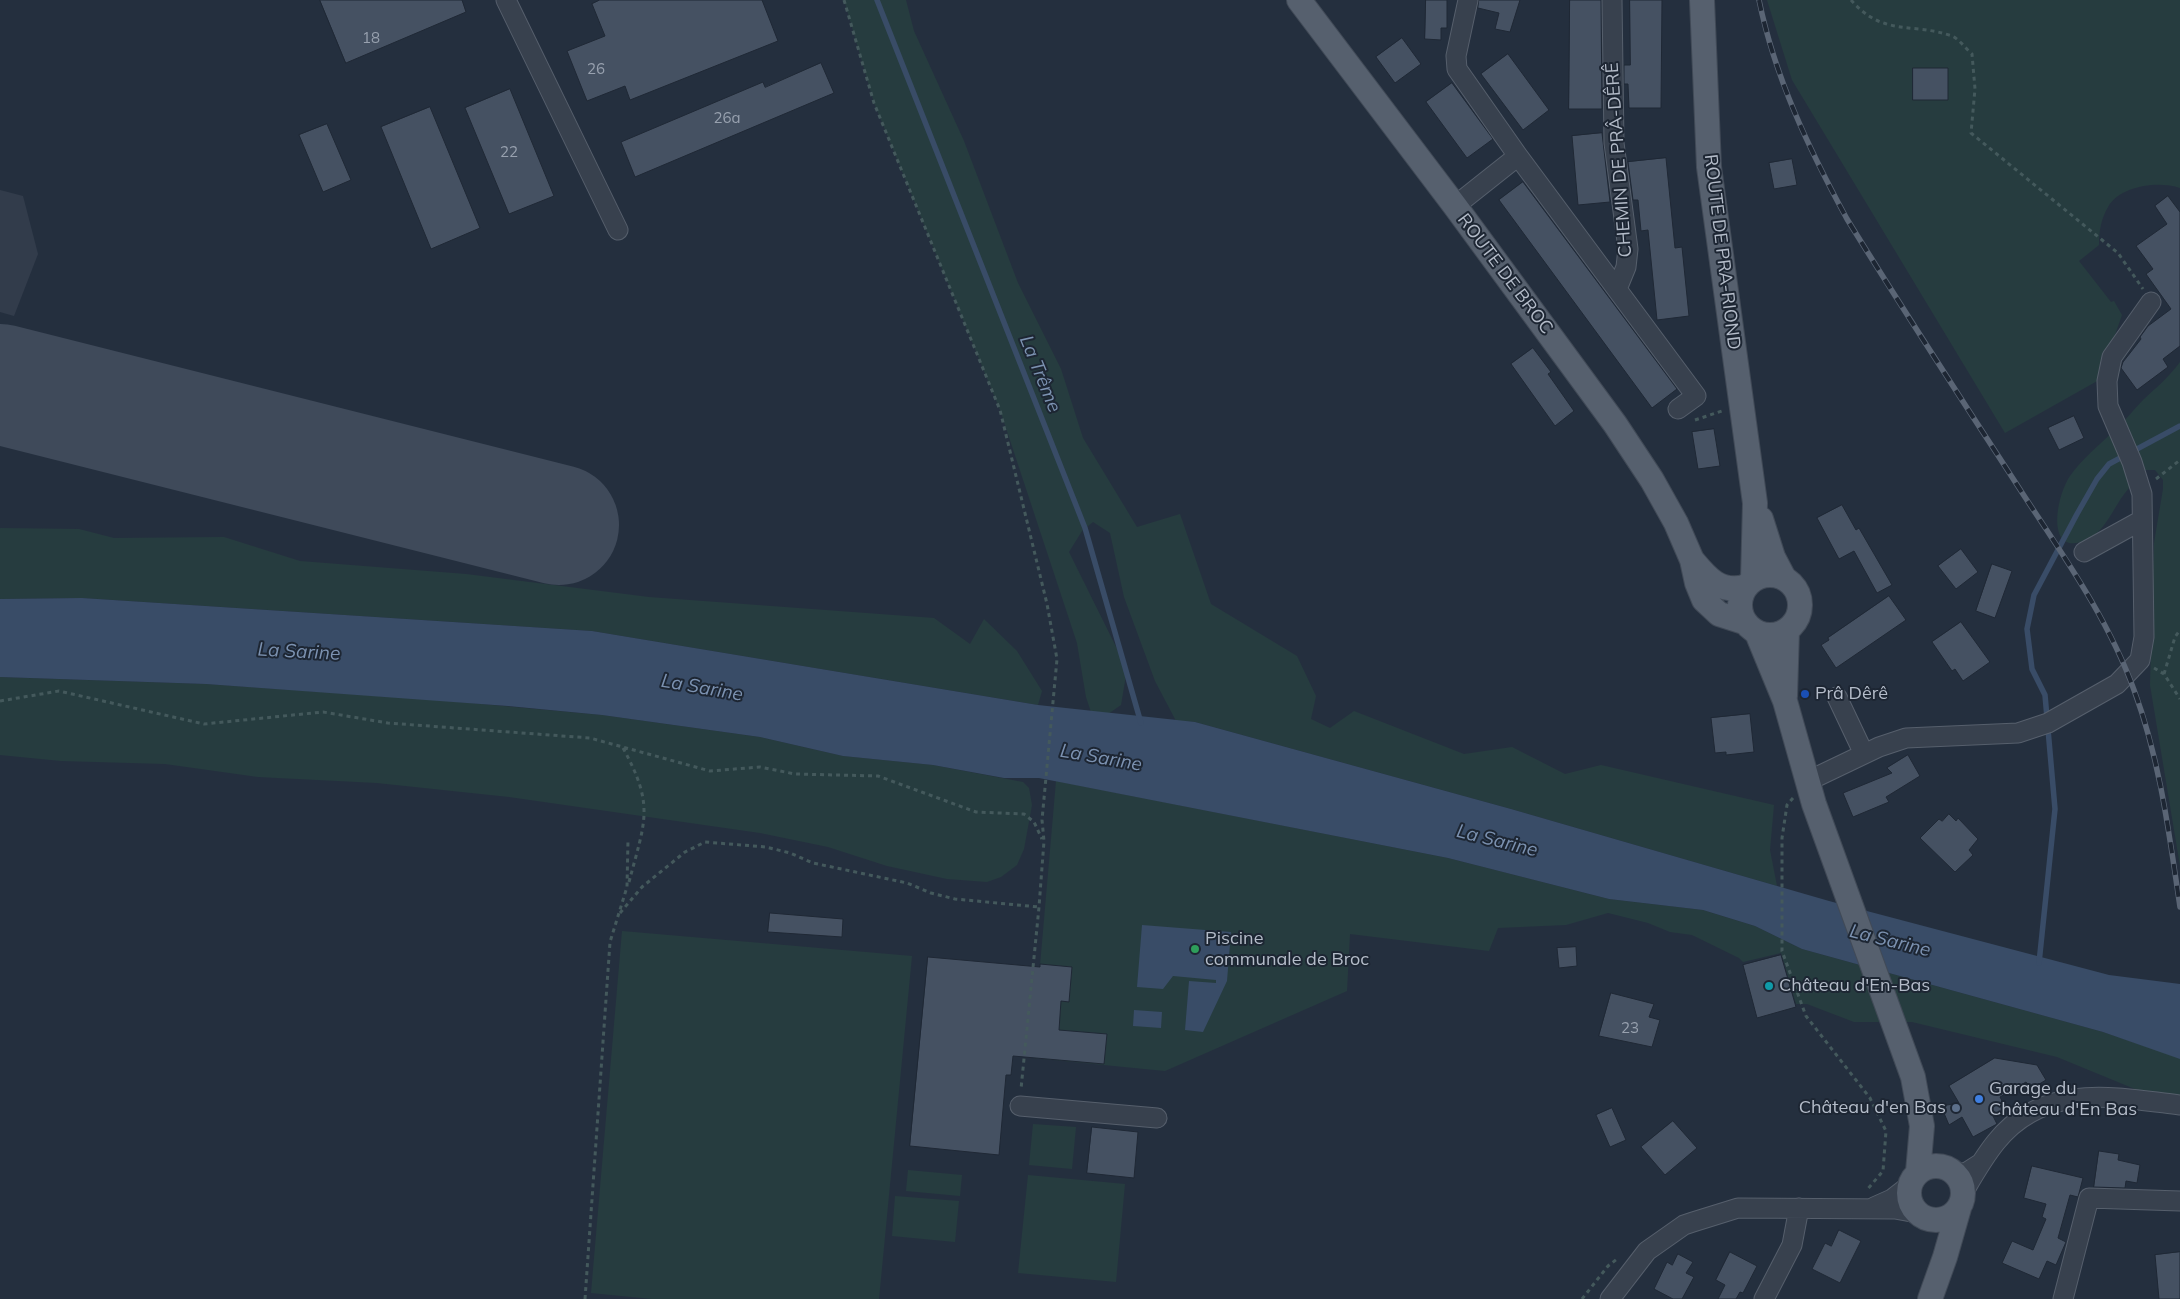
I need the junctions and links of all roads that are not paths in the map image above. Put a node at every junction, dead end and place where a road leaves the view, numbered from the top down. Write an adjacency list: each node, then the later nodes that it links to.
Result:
1 (506, 0): 8 (street)
2 (1300, 0): 7 (main road, ROUTE DE BROC)
3 (1468, 0): 6 (street, CHEMIN DE PRÂ-DÊRÊ)
4 (1612, 0): 9 (street, CHEMIN DE PRÂ-DÊRÊ)
5 (1702, 0): 12 (main road, ROUTE DE PRA-RIOND)
6 (1518, 156): 7 (street); 9 (street, CHEMIN DE PRÂ-DÊRÊ)
7 (1455, 206): 15 (main road, ROUTE DE BROC)
8 (618, 230)
9 (1617, 289): 11 (street, CHEMIN DE PRÂ-DÊRÊ)
10 (2151, 302): 13 (street)
11 (1678, 409)
12 (1756, 503): 16 (main road, ROUTE DE PRA-RIOND); 17 (main road, ROUTE DE PRA-RIOND)
13 (2142, 520): 14 (street); 22 (street)
14 (2084, 552)
15 (1692, 560): 17 (main road, ROUTE DE BROC); 18 (main road, ROUTE DE BROC)
16 (1784, 578): 17 (main road); 19 (main road, ROUTE DE PRA-RIOND)
17 (1749, 583): 18 (main road, ROUTE DE PRA-RIOND)
18 (1751, 628): 19 (main road); 21 (main road, ROUTE DE PRA-RIOND)
19 (1787, 630): 21 (main road, ROUTE DE PRA-RIOND)
20 (1837, 697): 22 (street)
21 (1785, 701): 23 (main road, ROUTE DE PRA-RIOND)
22 (1864, 754): 23 (street)
23 (1808, 781): 26 (main road, ROUTE DE PRA-RIOND)
24 (2180, 1105): 29 (street)
25 (1020, 1106): 27 (street)
26 (1922, 1115): 28 (main road); 29 (main road)
27 (1157, 1118)
28 (1914, 1179): 29 (main road); 32 (street); 33 (main road)
29 (1956, 1186): 33 (main road); 34 (main road)
30 (2180, 1201): 37 (street)
31 (1799, 1208): 32 (street); 35 (street); 36 (street)
32 (1865, 1208): 33 (street)
33 (1923, 1216): 34 (main road)
34 (1931, 1297)
35 (1610, 1299)
36 (1764, 1299)
37 (2063, 1299)

